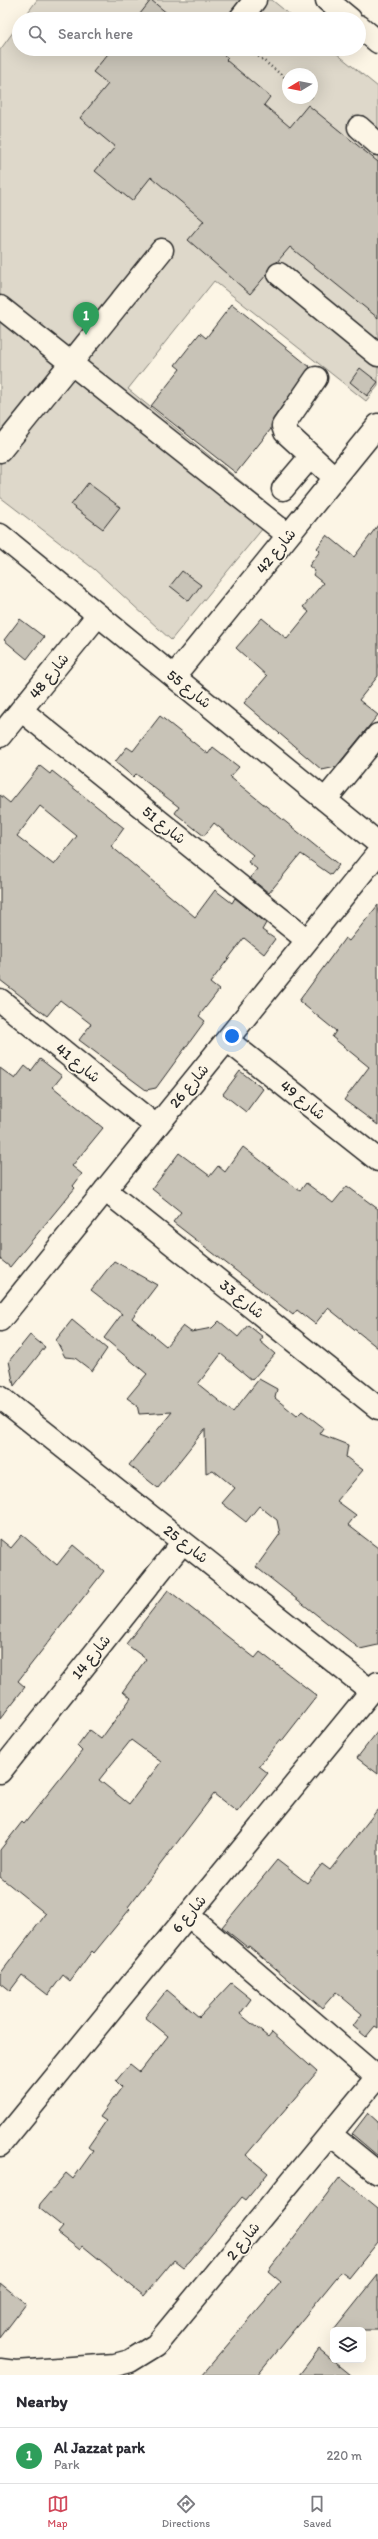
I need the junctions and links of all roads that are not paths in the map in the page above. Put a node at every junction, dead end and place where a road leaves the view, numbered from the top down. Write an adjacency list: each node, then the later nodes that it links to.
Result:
1 (255, 0): 3 (street)
2 (327, 0): 4 (street)
3 (246, 12)
4 (342, 12)
5 (359, 127): 6 (street)
6 (378, 144)
7 (162, 250): 11 (street)
8 (279, 274): 10 (street)
9 (0, 307): 11 (street)
10 (378, 355)
11 (70, 364): 14 (street); 19 (street)
12 (316, 378): 15 (street)
13 (378, 425): 16 (street, شارع 42)
14 (0, 452)
15 (311, 456): 16 (street); 17 (street)
16 (335, 478): 19 (street, شارع 42)
17 (283, 489)
18 (0, 535): 20 (street, شارع 55)
19 (288, 535): 21 (street, شارع 42)
20 (98, 615): 21 (street, شارع 55); 22 (street, شارع 48)
21 (174, 676): 25 (street, شارع 55)
22 (21, 710): 24 (street, شارع 48); 28 (street, شارع 51)
23 (378, 735): 25 (street)
24 (0, 736)
25 (325, 800): 26 (street, شارع 55)
26 (378, 843)
27 (378, 853): 28 (street, شارع 26)
28 (307, 940): 30 (street, شارع 26)
29 (0, 1000): 31 (street, شارع 41)
30 (227, 1040): 31 (street, شارع 26); 32 (street, شارع 49)
31 (156, 1126): 33 (street, شارع 26)
32 (378, 1160)
33 (105, 1190): 34 (street, شارع 26); 36 (street, شارع 33)
34 (0, 1320)
35 (3, 1406): 37 (street, شارع 25)
36 (378, 1408)
37 (183, 1542): 38 (street, شارع 25); 39 (street, شارع 14)
38 (375, 1687): 40 (street, شارع 6)
39 (0, 1772)
40 (188, 1915): 41 (street); 43 (street, شارع 6)
41 (378, 2076): 42 (street, شارع 2)
42 (330, 2134): 44 (street); 45 (street, شارع 2)
43 (0, 2143)
44 (378, 2173)
45 (0, 2370)

